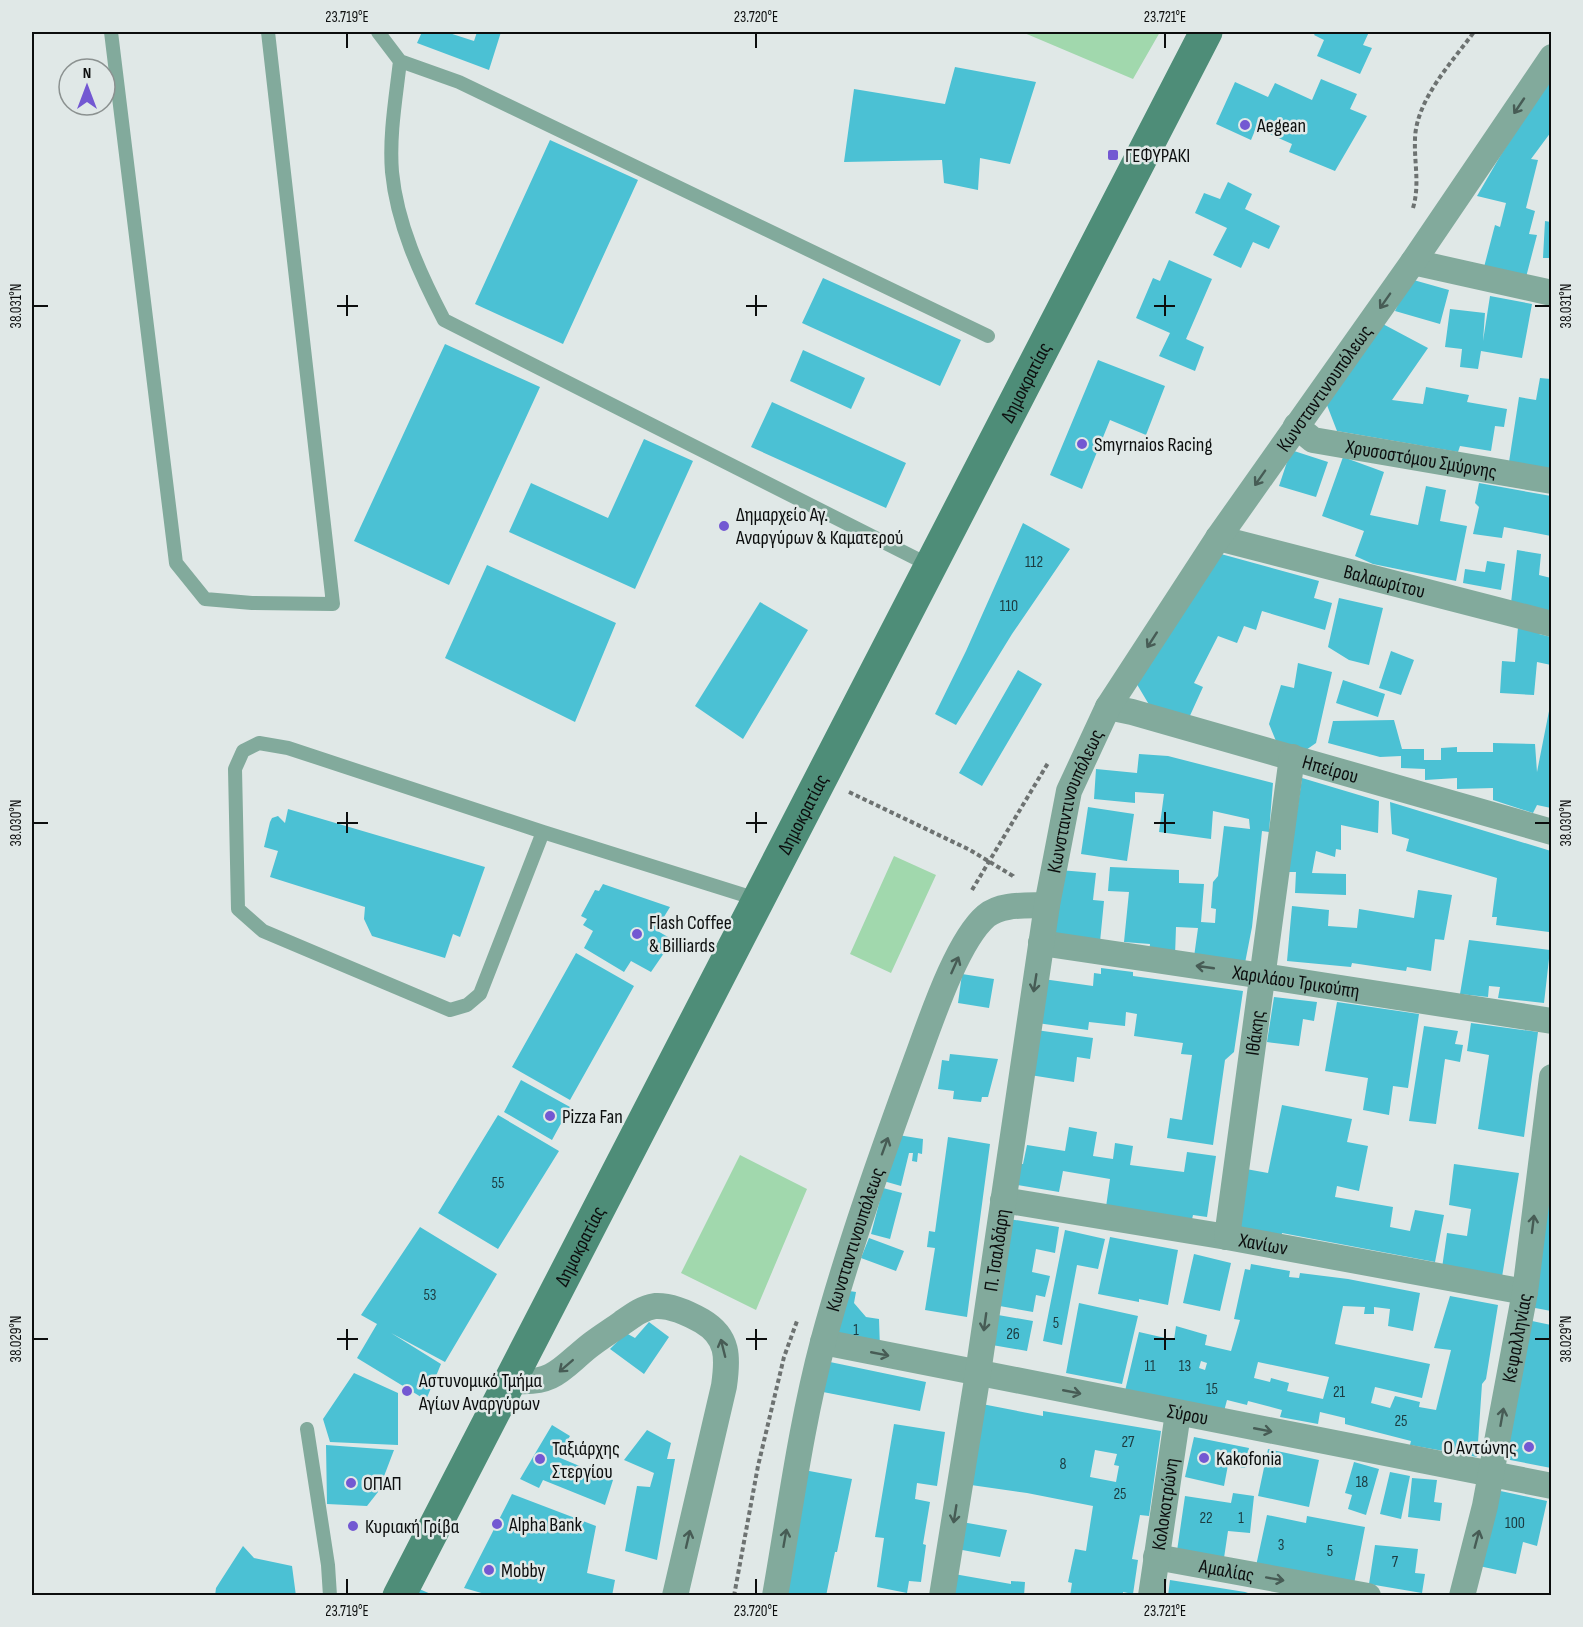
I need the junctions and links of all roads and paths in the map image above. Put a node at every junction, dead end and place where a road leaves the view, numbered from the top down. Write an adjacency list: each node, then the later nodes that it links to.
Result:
1 (111, 32): 2 (lane)
2 (268, 32)
3 (378, 32): 6 (lane)
4 (1206, 32): 13 (main road, Δημοκρατίας)
5 (1551, 57): 7 (street, Κωνσταντινουπόλεως, one-way to 7)
6 (400, 61): 9 (lane); 13 (lane)
7 (1413, 262): 8 (street); 10 (street, Κωνσταντινουπόλεως, one-way to 10)
8 (1551, 293)
9 (988, 336)
10 (1296, 426): 11 (street, Χρυσοστόμου Σμύρνης); 12 (street, Κωνσταντινουπόλεως, one-way to 12)
11 (1551, 481)
12 (1218, 538): 14 (street, Βαλαωρίτου); 15 (street, Κωνσταντινουπόλεως, one-way to 15)
13 (931, 566): 17 (main road, Δημοκρατίας)
14 (1551, 624)
15 (1108, 707): 16 (street, Ηπείρου); 21 (street, Κωνσταντινουπόλεως)
16 (1292, 757): 19 (street, Ηπείρου); 24 (street, Ιθάκης)
17 (821, 778): 20 (main road, Δημοκρατίας); 22 (path)
18 (543, 832): 18 (lane); 20 (lane)
19 (1551, 832)
20 (760, 897): 32 (main road, Δημοκρατίας)
21 (1047, 905): 22 (street, Κωνσταντινουπόλεως); 23 (street, Π. Τσαλδάρη)
22 (1020, 907): 30 (street, Κωνσταντινουπόλεως, one-way to 22)
23 (1041, 944): 24 (street, Χαριλάου Τρικούπη, one-way to 23); 27 (street, Π. Τσαλδάρη, one-way to 27)
24 (1263, 975): 25 (street, Χαριλάου Τρικούπη); 28 (street, Ιθάκης)
25 (1551, 1021)
26 (1551, 1077): 29 (street, Κεφαλληνίας, one-way to 26)
27 (1003, 1200): 28 (street, Χανίων); 31 (street, Π. Τσαλδάρη, one-way to 31)
28 (1227, 1237): 29 (street, Χανίων)
29 (1525, 1292): 35 (street, Κεφαλληνίας, one-way to 29)
30 (823, 1342): 31 (street, Σύρου, one-way to 31); 41 (street, Κωνσταντινουπόλεως, one-way to 30)
31 (978, 1373): 33 (street, Σύρου, one-way to 33); 42 (street, Π. Τσαλδάρη, one-way to 42)
32 (512, 1377): 39 (main road, Δημοκρατίας); 40 (street, one-way to 32)
33 (1178, 1413): 35 (street, Σύρου, one-way to 35); 37 (street, Κολοκοτρώνη)
34 (307, 1429): 38 (lane)
35 (1492, 1474): 36 (street, Σύρου); 45 (street, Κεφαλληνίας, one-way to 35)
36 (1551, 1486)
37 (1156, 1557): 43 (street, Κολοκοτρώνη); 44 (street, Αμαλίας, one-way to 44)
38 (330, 1596)
39 (399, 1596)
40 (675, 1596)
41 (775, 1596)
42 (942, 1596)
43 (1151, 1596)
44 (1368, 1596)
45 (1462, 1596)

